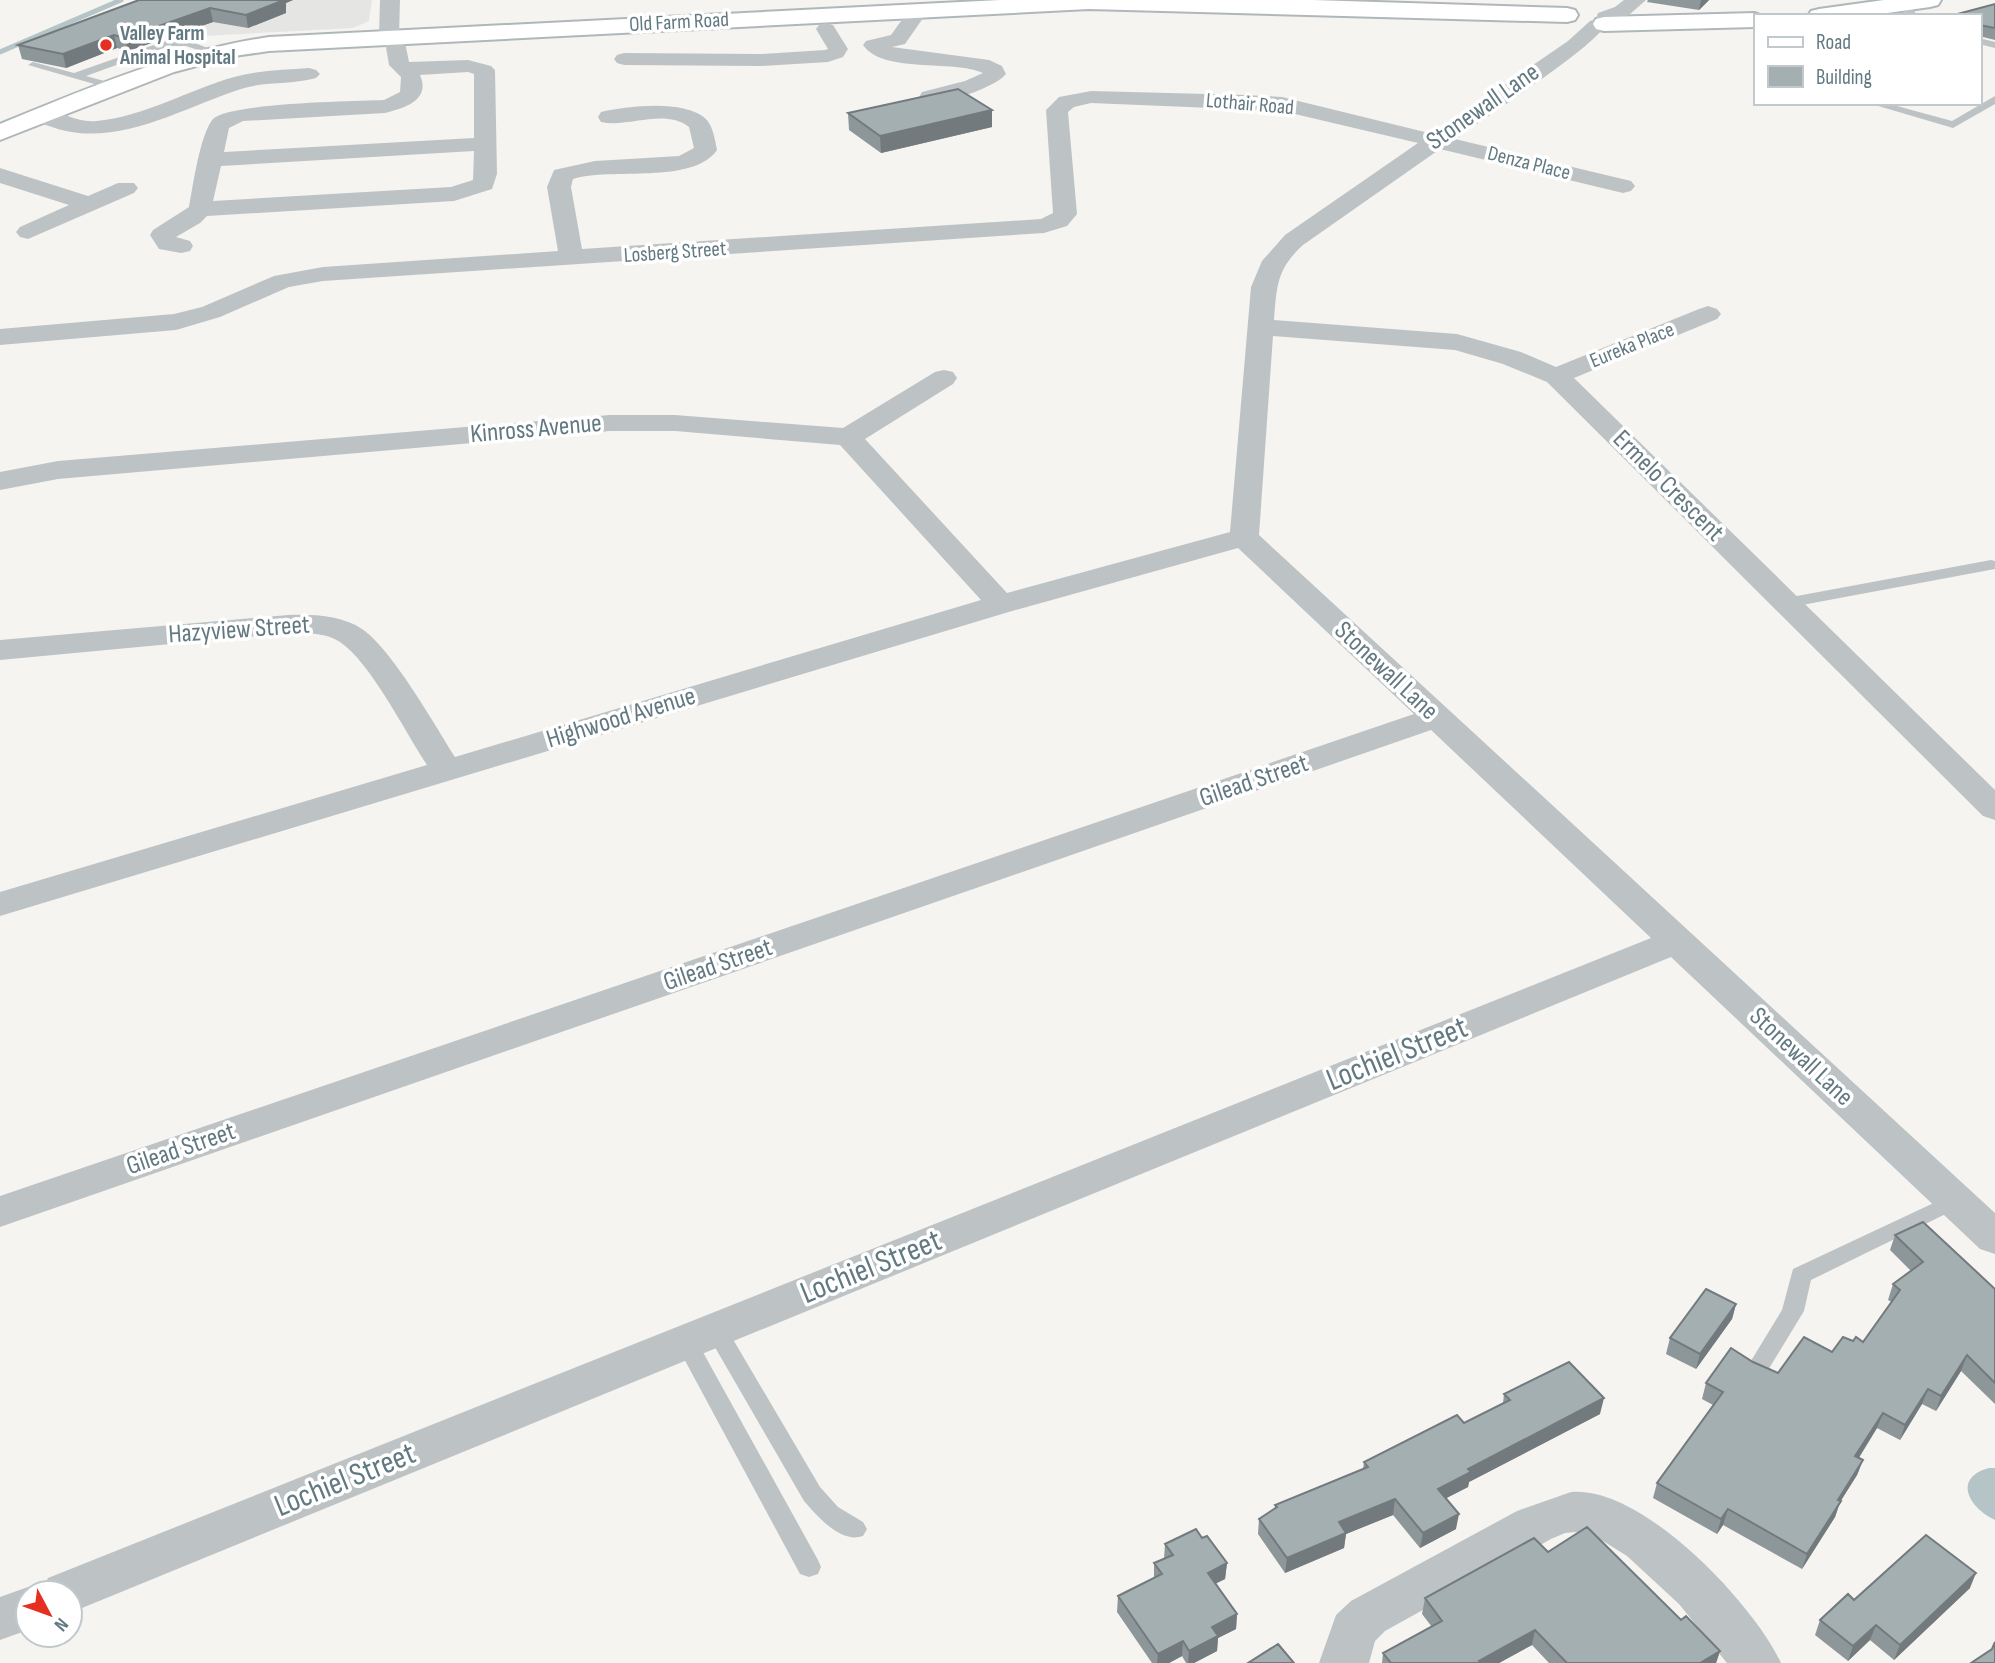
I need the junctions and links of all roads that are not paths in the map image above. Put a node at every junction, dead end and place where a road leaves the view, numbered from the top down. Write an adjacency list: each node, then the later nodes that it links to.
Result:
1 (390, 0): 16 (street)
2 (1636, 0): 12 (street, Stonewall Lane)
3 (1930, 0): 8 (street)
4 (1088, 1): 5 (street, Old Farm Road); 9 (street, Old Farm Road)
5 (1215, 2): 6 (street, Old Farm Road)
6 (1239, 2): 7 (street, Old Farm Road)
7 (1368, 5): 13 (street, Old Farm Road)
8 (1898, 7): 11 (street)
9 (918, 11): 10 (street, Old Farm Road); 17 (street)
10 (878, 13): 15 (street, Old Farm Road); 17 (street)
11 (1837, 14)
12 (1604, 16): 13 (street, Old Farm Road); 14 (street); 18 (street, Stonewall Lane)
13 (1568, 19): 18 (street, Stonewall Lane)
14 (1754, 20)
15 (830, 23): 16 (street, Old Farm Road); 21 (street)
16 (389, 36): 19 (street, Old Farm Road); 23 (street)
17 (873, 45): 28 (street)
18 (1563, 51): 37 (street, Stonewall Lane)
19 (213, 52): 25 (lane); 27 (street, Old Farm Road)
20 (624, 59): 21 (street)
21 (748, 60): 26 (street)
22 (33, 65): 25 (lane)
23 (407, 69): 38 (street); 39 (street)
24 (309, 74): 30 (street)
25 (75, 76): 27 (lane)
26 (771, 81)
27 (115, 87): 34 (street, Old Farm Road)
28 (930, 97)
29 (1995, 99): 32 (lane)
30 (196, 101): 33 (street); 34 (street)
31 (1062, 104): 37 (street, Lothair Road); 47 (street, Losberg Street)
32 (1881, 105)
33 (217, 108)
34 (42, 116): 36 (street, Old Farm Road)
35 (609, 117): 47 (street)
36 (0, 133)
37 (1435, 141): 41 (street, Denza Place); 49 (street, Stonewall Lane)
38 (484, 144): 39 (street); 44 (street)
39 (210, 160): 44 (street)
40 (0, 175): 43 (street)
41 (1623, 186)
42 (126, 188): 43 (street)
43 (89, 204): 45 (street)
44 (200, 209): 46 (street)
45 (28, 232)
46 (181, 246)
47 (572, 259): 50 (street, Losberg Street)
48 (1708, 314): 51 (street, Eureka Place)
49 (1260, 327): 51 (street, Ermelo Crescent); 55 (street, Stonewall Lane)
50 (0, 337)
51 (1556, 376): 57 (street, Ermelo Crescent)
52 (944, 378): 53 (street)
53 (848, 437): 54 (street, Kinross Avenue); 58 (street)
54 (0, 481)
55 (1244, 537): 58 (street, Highwood Avenue); 60 (street, Stonewall Lane)
56 (1991, 565): 57 (lane)
57 (1786, 603): 62 (street, Ermelo Crescent)
58 (1001, 604): 61 (street, Highwood Avenue)
59 (0, 650): 61 (street, Hazyview Street)
60 (1435, 718): 64 (street, Stonewall Lane); 65 (street, Gilead Street)
61 (447, 771): 63 (street, Highwood Avenue)
62 (1995, 809)
63 (0, 904)
64 (1677, 941): 66 (street, Stonewall Lane); 67 (street, Lochiel Street)
65 (0, 1212)
66 (1982, 1223): 68 (lane)
67 (701, 1336): 69 (lane); 70 (lane); 71 (street, Lochiel Street)
68 (1757, 1369)
69 (855, 1529)
70 (809, 1567)
71 (84, 1585)
72 (1344, 1663): 73 (street)
73 (1756, 1663)

